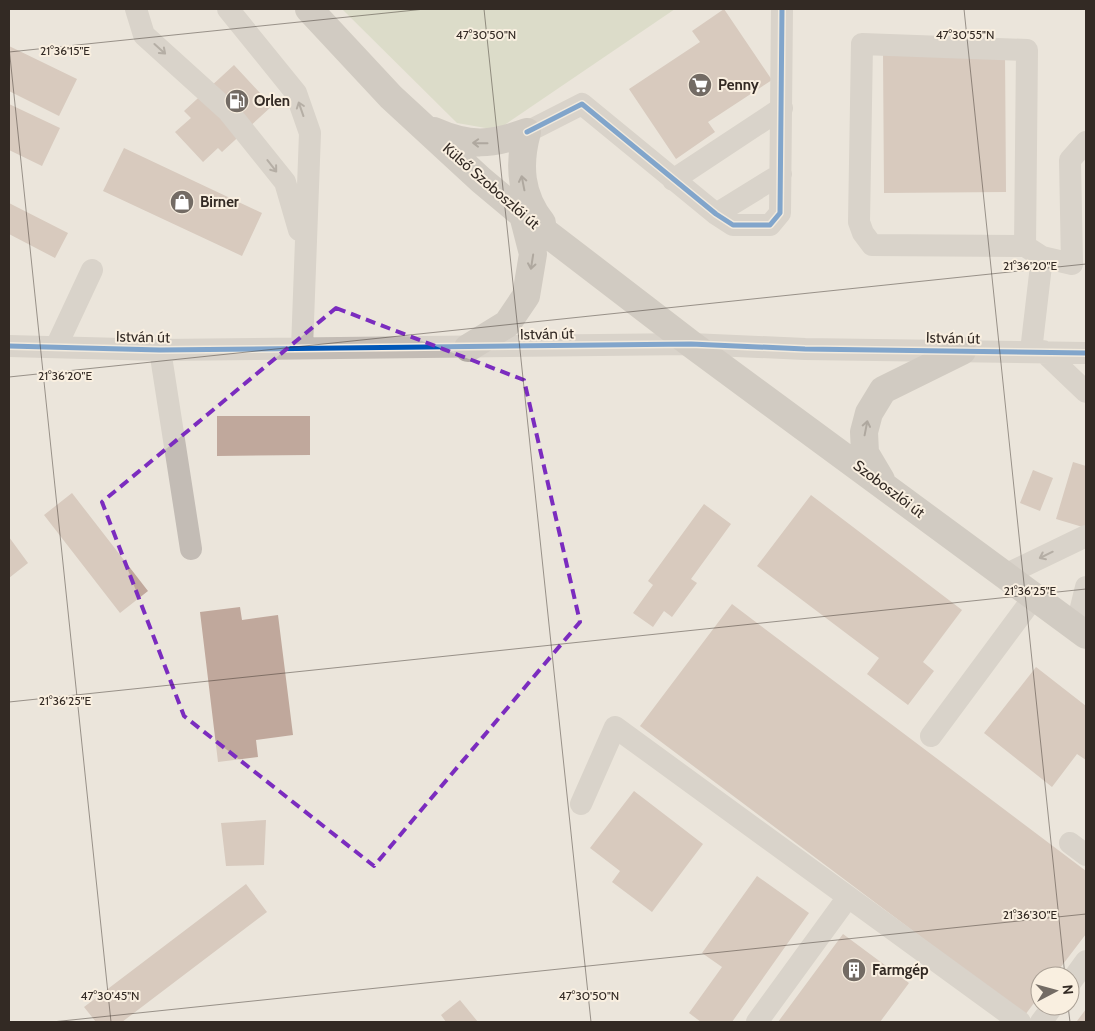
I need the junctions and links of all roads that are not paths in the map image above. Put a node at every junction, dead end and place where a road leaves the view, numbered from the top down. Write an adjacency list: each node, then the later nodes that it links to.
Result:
1 (136, 9): 15 (street, one-way to 15)
2 (228, 9): 15 (street, one-way to 2)
3 (309, 9): 6 (main road, Külső Szoboszlói út)
4 (782, 9): 5 (street)
5 (782, 108): 9 (street); 10 (street)
6 (422, 125): 7 (main road, one-way to 6); 12 (main road, Külső Szoboszlói út)
7 (527, 132): 10 (street); 13 (main road, one-way to 7)
8 (1086, 142): 16 (street)
9 (781, 174): 11 (street); 11 (street)
10 (673, 180): 11 (street)
11 (716, 214)
12 (524, 215): 13 (main road, Külső Szoboszlói út); 22 (main road, one-way to 22)
13 (556, 240): 18 (main road, Külső Szoboszlói út)
14 (1034, 252): 14 (street); 16 (street); 25 (street)
15 (303, 262): 21 (street)
16 (1079, 264)
17 (92, 270): 20 (street)
18 (691, 344): 22 (street, István út); 24 (street, István út); 28 (main road, Szoboszlói út)
19 (9, 346): 20 (street, István út)
20 (56, 347): 23 (street, István út)
21 (302, 348): 22 (street, István út); 23 (street, István út)
22 (468, 348)
23 (160, 350): 30 (street)
24 (962, 351): 25 (street, István út); 28 (main road, one-way to 24)
25 (1037, 351): 26 (street, István út); 27 (street)
26 (1086, 353)
27 (1086, 392)
28 (886, 488): 31 (main road, Szoboszlói út)
29 (1086, 536): 31 (street, one-way to 31)
30 (191, 550)
31 (1005, 575): 33 (main road, Szoboszlói út)
32 (1086, 587): 34 (street)
33 (1034, 597): 34 (main road, Szoboszlói út); 35 (street)
34 (1081, 631)
35 (931, 736)
36 (581, 804): 37 (street)
37 (848, 897): 38 (street); 39 (street)
38 (757, 1022)
39 (1020, 1022)

